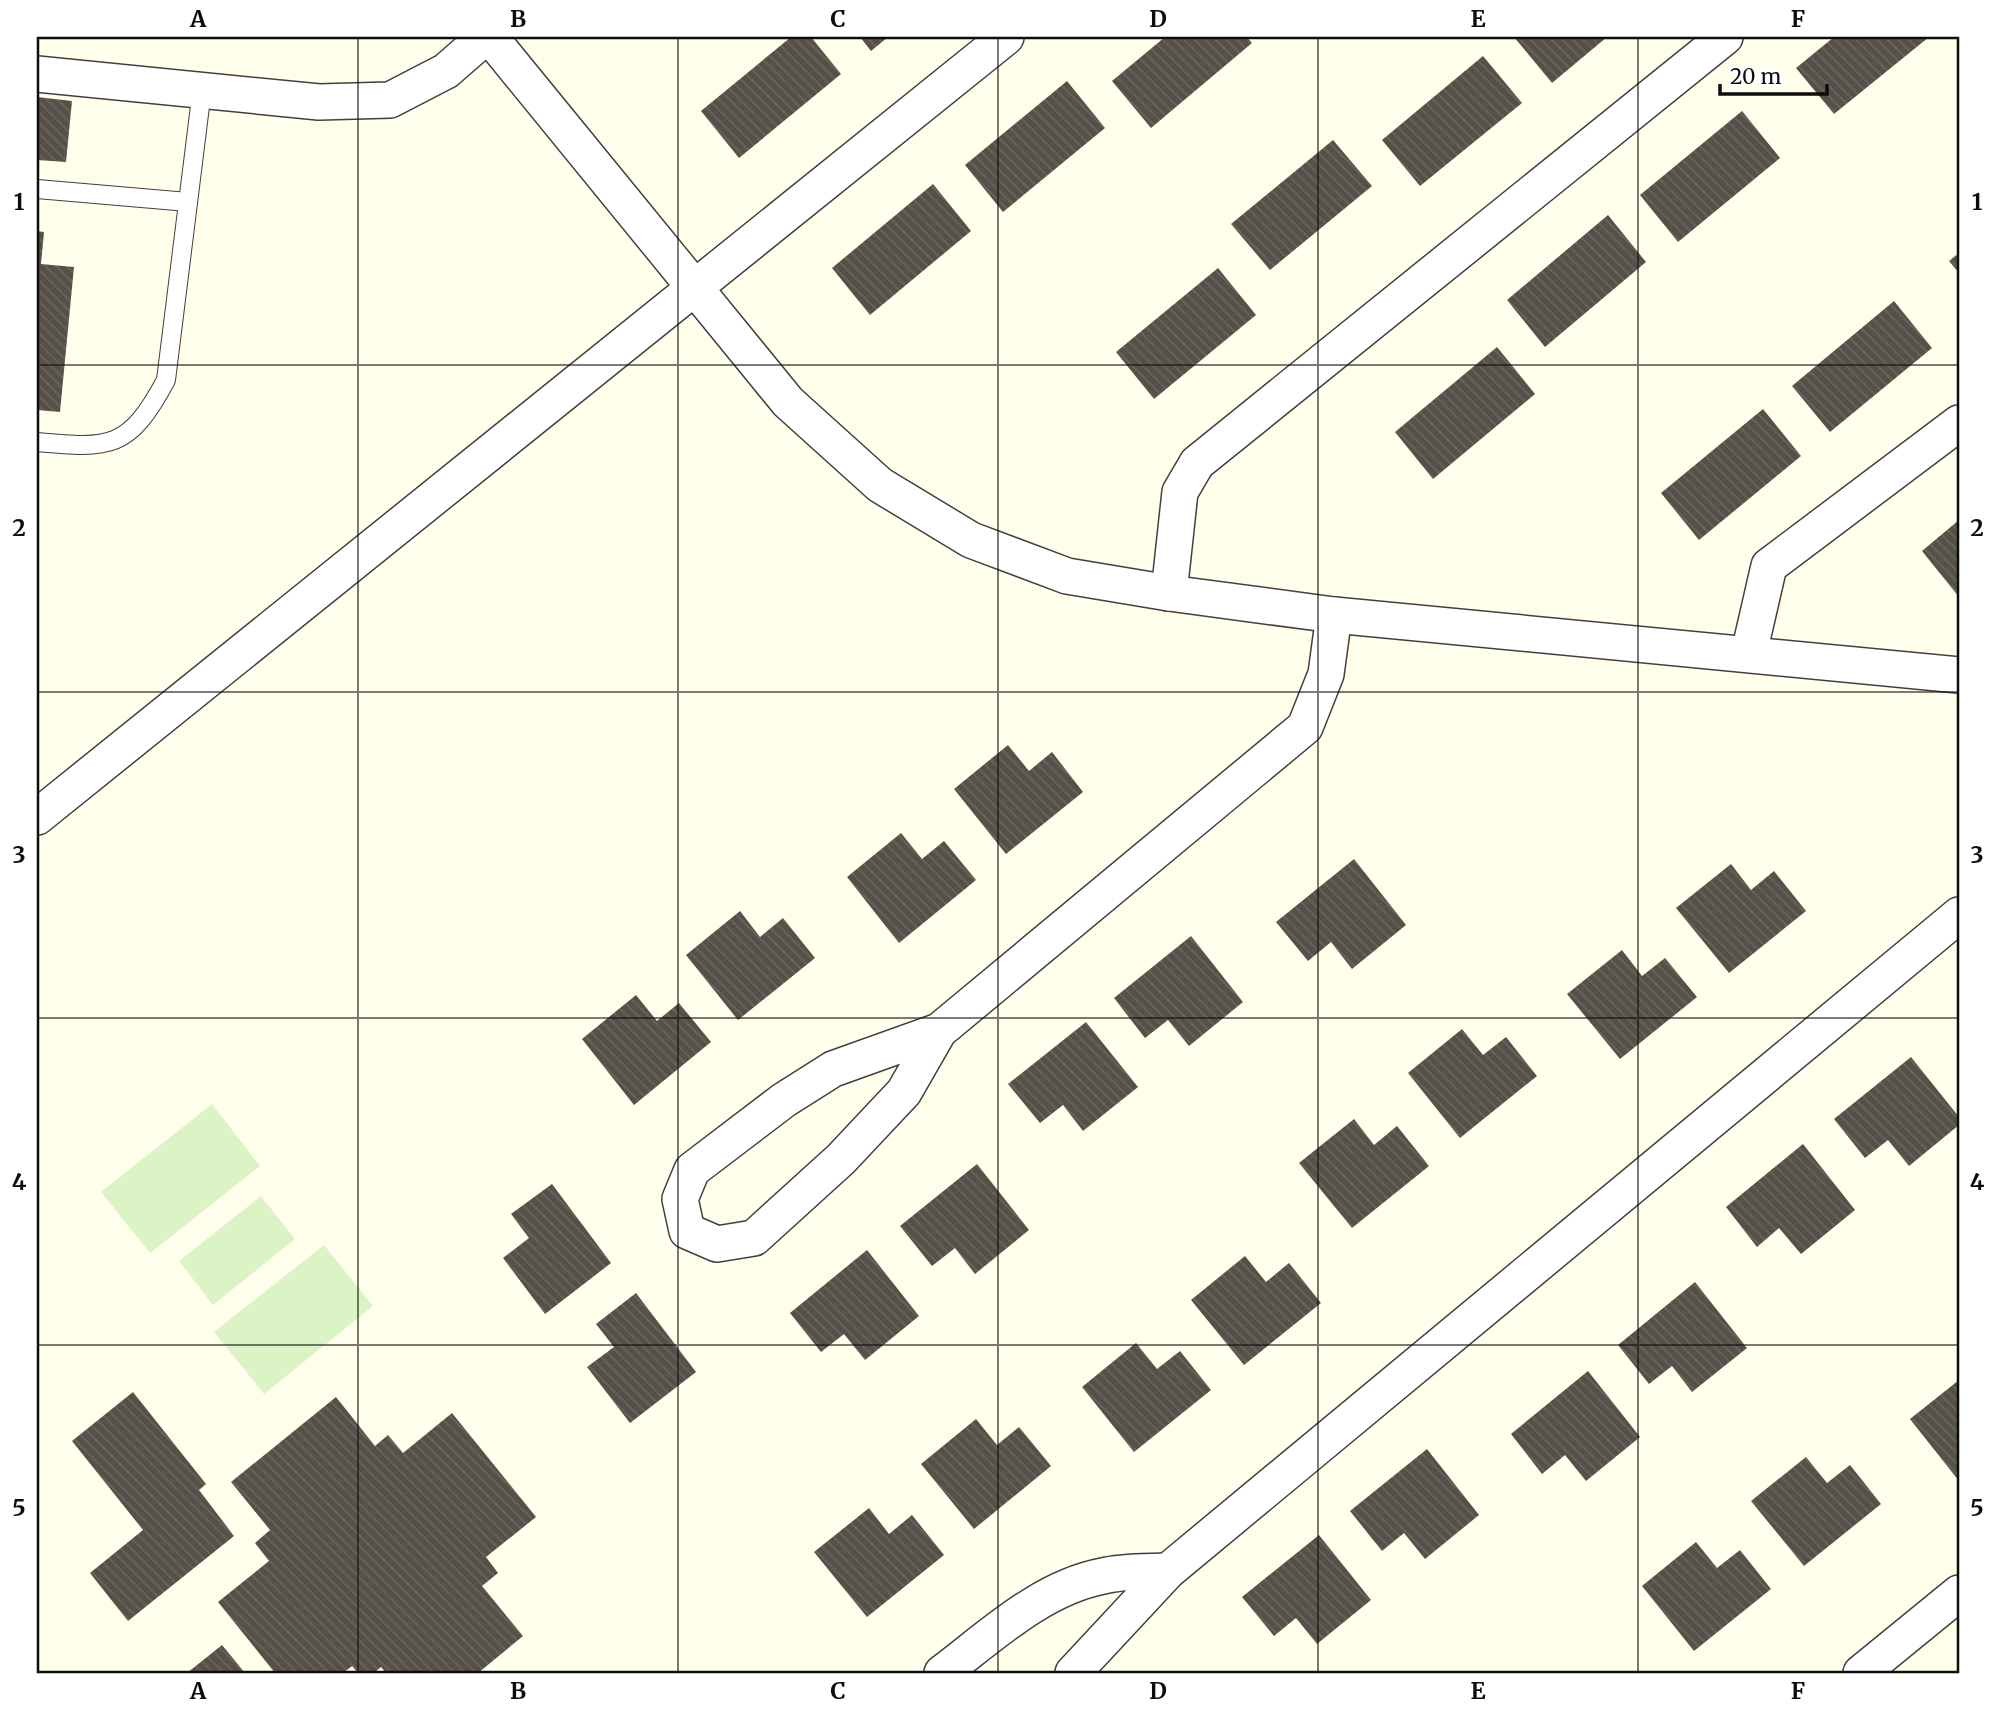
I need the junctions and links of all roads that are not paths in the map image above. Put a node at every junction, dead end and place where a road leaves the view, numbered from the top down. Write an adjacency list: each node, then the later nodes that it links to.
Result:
1 (488, 37): 5 (street); 8 (street)
2 (1006, 37): 8 (street)
3 (1725, 37): 11 (street)
4 (37, 74): 5 (street)
5 (202, 90): 7 (lane)
6 (37, 190): 7 (lane)
7 (188, 202): 10 (lane)
8 (695, 287): 11 (street); 15 (street)
9 (1959, 423): 13 (street)
10 (37, 442)
11 (1169, 593): 12 (street)
12 (1334, 615): 13 (street); 17 (street)
13 (1749, 653): 14 (street)
14 (1959, 675)
15 (37, 817)
16 (1959, 915): 18 (street)
17 (939, 1031): 17 (street)
18 (1168, 1571): 20 (street); 21 (street)
19 (1959, 1593): 22 (street)
20 (942, 1673)
21 (1073, 1673)
22 (1861, 1673)

